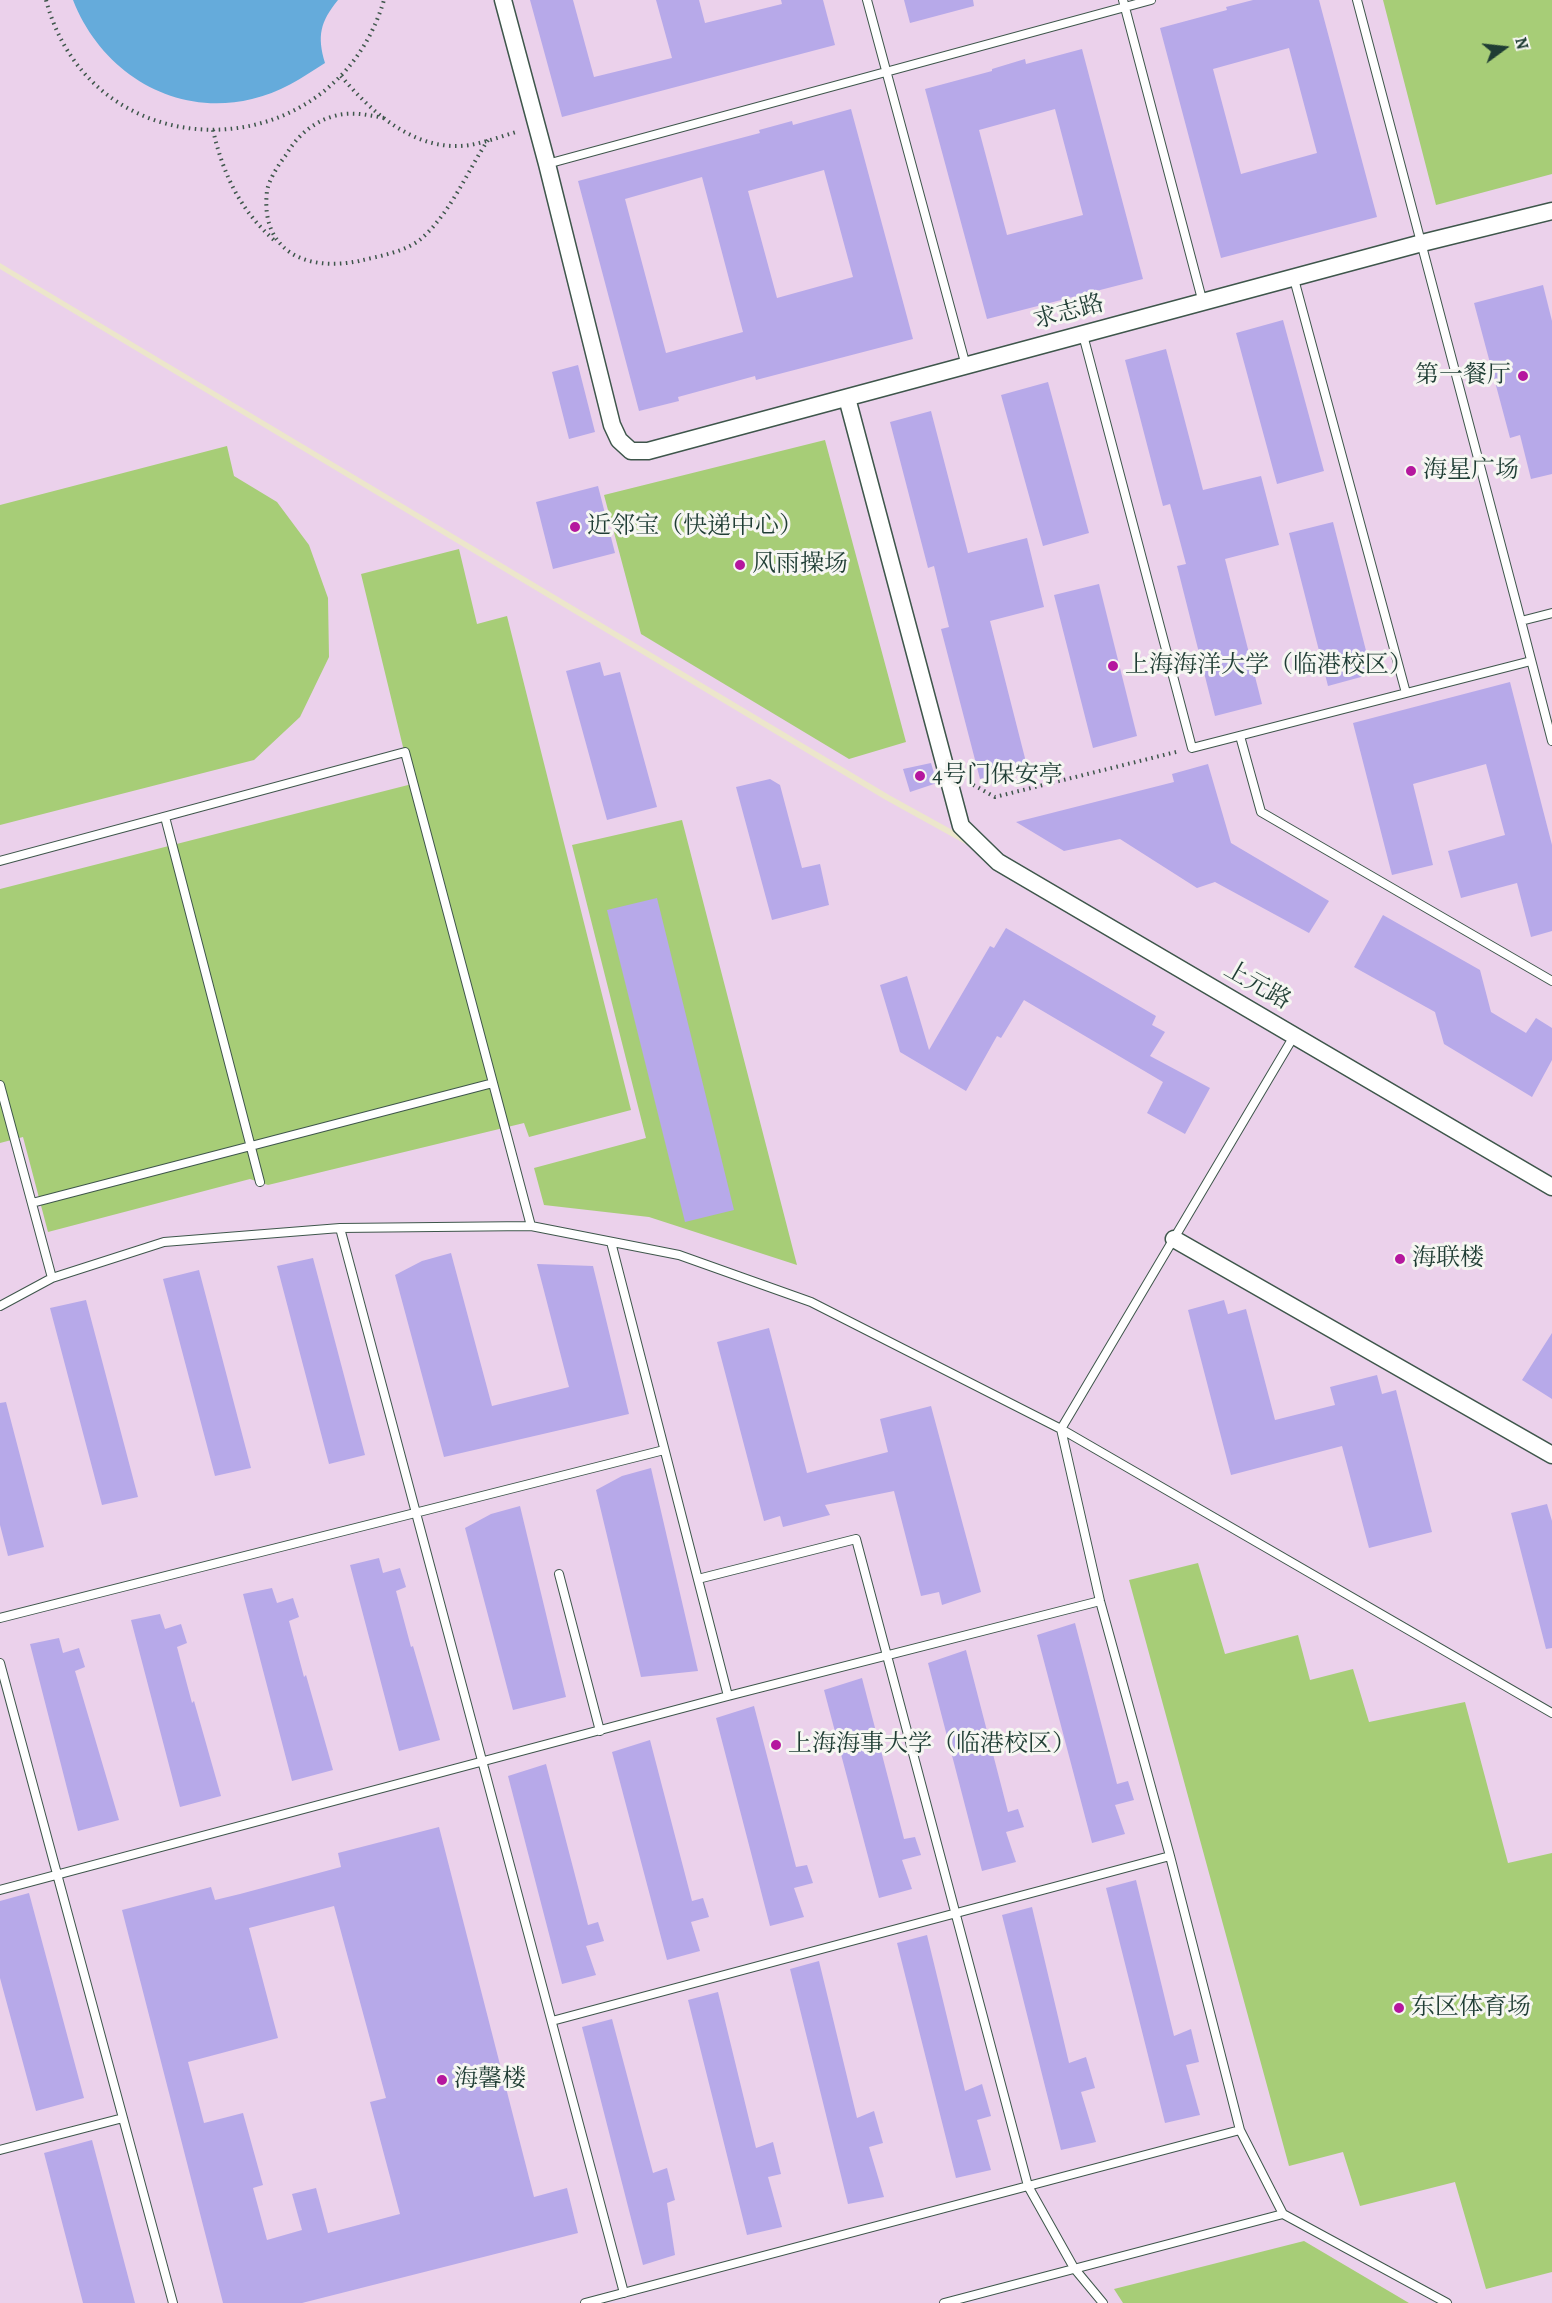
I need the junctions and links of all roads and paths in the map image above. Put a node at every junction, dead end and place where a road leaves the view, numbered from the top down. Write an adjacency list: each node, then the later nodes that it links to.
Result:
1 (46, 0): 12 (path)
2 (384, 0): 9 (path)
3 (503, 0): 11 (street)
4 (867, 0): 8 (lane)
5 (1151, 0): 7 (lane)
6 (1357, 0): 17 (lane)
7 (1124, 3): 8 (lane); 19 (lane)
8 (886, 71): 14 (lane); 21 (lane)
9 (341, 76): 10 (path); 12 (path)
10 (384, 118): 13 (path); 16 (path)
11 (537, 126): 13 (path); 14 (street)
12 (213, 130): 16 (path)
13 (488, 140): 16 (path)
14 (547, 164): 22 (street, 求志路)
15 (1552, 211): 17 (street, 求志路)
16 (276, 242)
17 (1422, 243): 18 (street, 求志路); 24 (lane)
18 (1294, 279): 19 (street, 求志路); 26 (lane)
19 (1203, 303): 20 (street, 求志路)
20 (1083, 334): 21 (street, 求志路); 29 (lane)
21 (966, 366): 22 (street, 求志路)
22 (847, 398): 34 (street, 上元路)
23 (1552, 613): 24 (lane)
24 (1521, 621): 25 (lane)
25 (1531, 661): 26 (lane); 28 (lane)
26 (1406, 693): 27 (lane)
27 (1240, 736): 29 (lane); 33 (lane)
28 (1552, 741)
29 (1192, 748): 30 (path)
30 (995, 797)
31 (165, 817): 32 (lane); 35 (lane); 37 (lane)
32 (0, 861)
33 (1552, 981)
34 (1294, 1036): 39 (street, 上元路); 43 (lane)
35 (493, 1083): 37 (lane); 41 (lane)
36 (0, 1085): 40 (lane)
37 (250, 1145): 38 (lane); 40 (lane)
38 (260, 1182)
39 (1552, 1187)
40 (32, 1203): 45 (lane)
41 (531, 1226): 42 (lane); 44 (lane)
42 (340, 1228): 45 (lane); 50 (lane)
43 (1174, 1239): 47 (lane); 49 (street)
44 (611, 1242): 47 (lane); 48 (lane)
45 (52, 1278): 46 (lane)
46 (0, 1306)
47 (1061, 1429): 53 (lane); 58 (lane)
48 (664, 1449): 50 (lane); 52 (lane)
49 (1552, 1455)
50 (413, 1513): 54 (lane); 60 (lane)
51 (559, 1574): 59 (lane)
52 (698, 1579): 55 (lane); 57 (lane)
53 (1100, 1601): 55 (lane); 61 (lane)
54 (0, 1618)
55 (888, 1656): 57 (lane); 64 (lane)
56 (0, 1663): 62 (lane)
57 (728, 1696): 59 (lane)
58 (1552, 1713)
59 (600, 1731): 60 (lane)
60 (483, 1763): 62 (lane); 65 (lane)
61 (1170, 1856): 64 (lane); 67 (lane)
62 (56, 1875): 63 (lane); 66 (lane)
63 (0, 1890)
64 (956, 1914): 65 (lane); 69 (lane)
65 (552, 2021): 72 (lane)
66 (123, 2118): 68 (lane); 73 (lane)
67 (1240, 2130): 69 (lane); 70 (lane)
68 (0, 2150)
69 (1028, 2186): 71 (lane); 72 (lane)
70 (1283, 2214): 71 (lane); 77 (lane)
71 (1074, 2268): 75 (lane); 76 (lane)
72 (624, 2293): 74 (lane)
73 (174, 2303)
74 (585, 2303)
75 (944, 2303)
76 (1103, 2303)
77 (1447, 2303)

